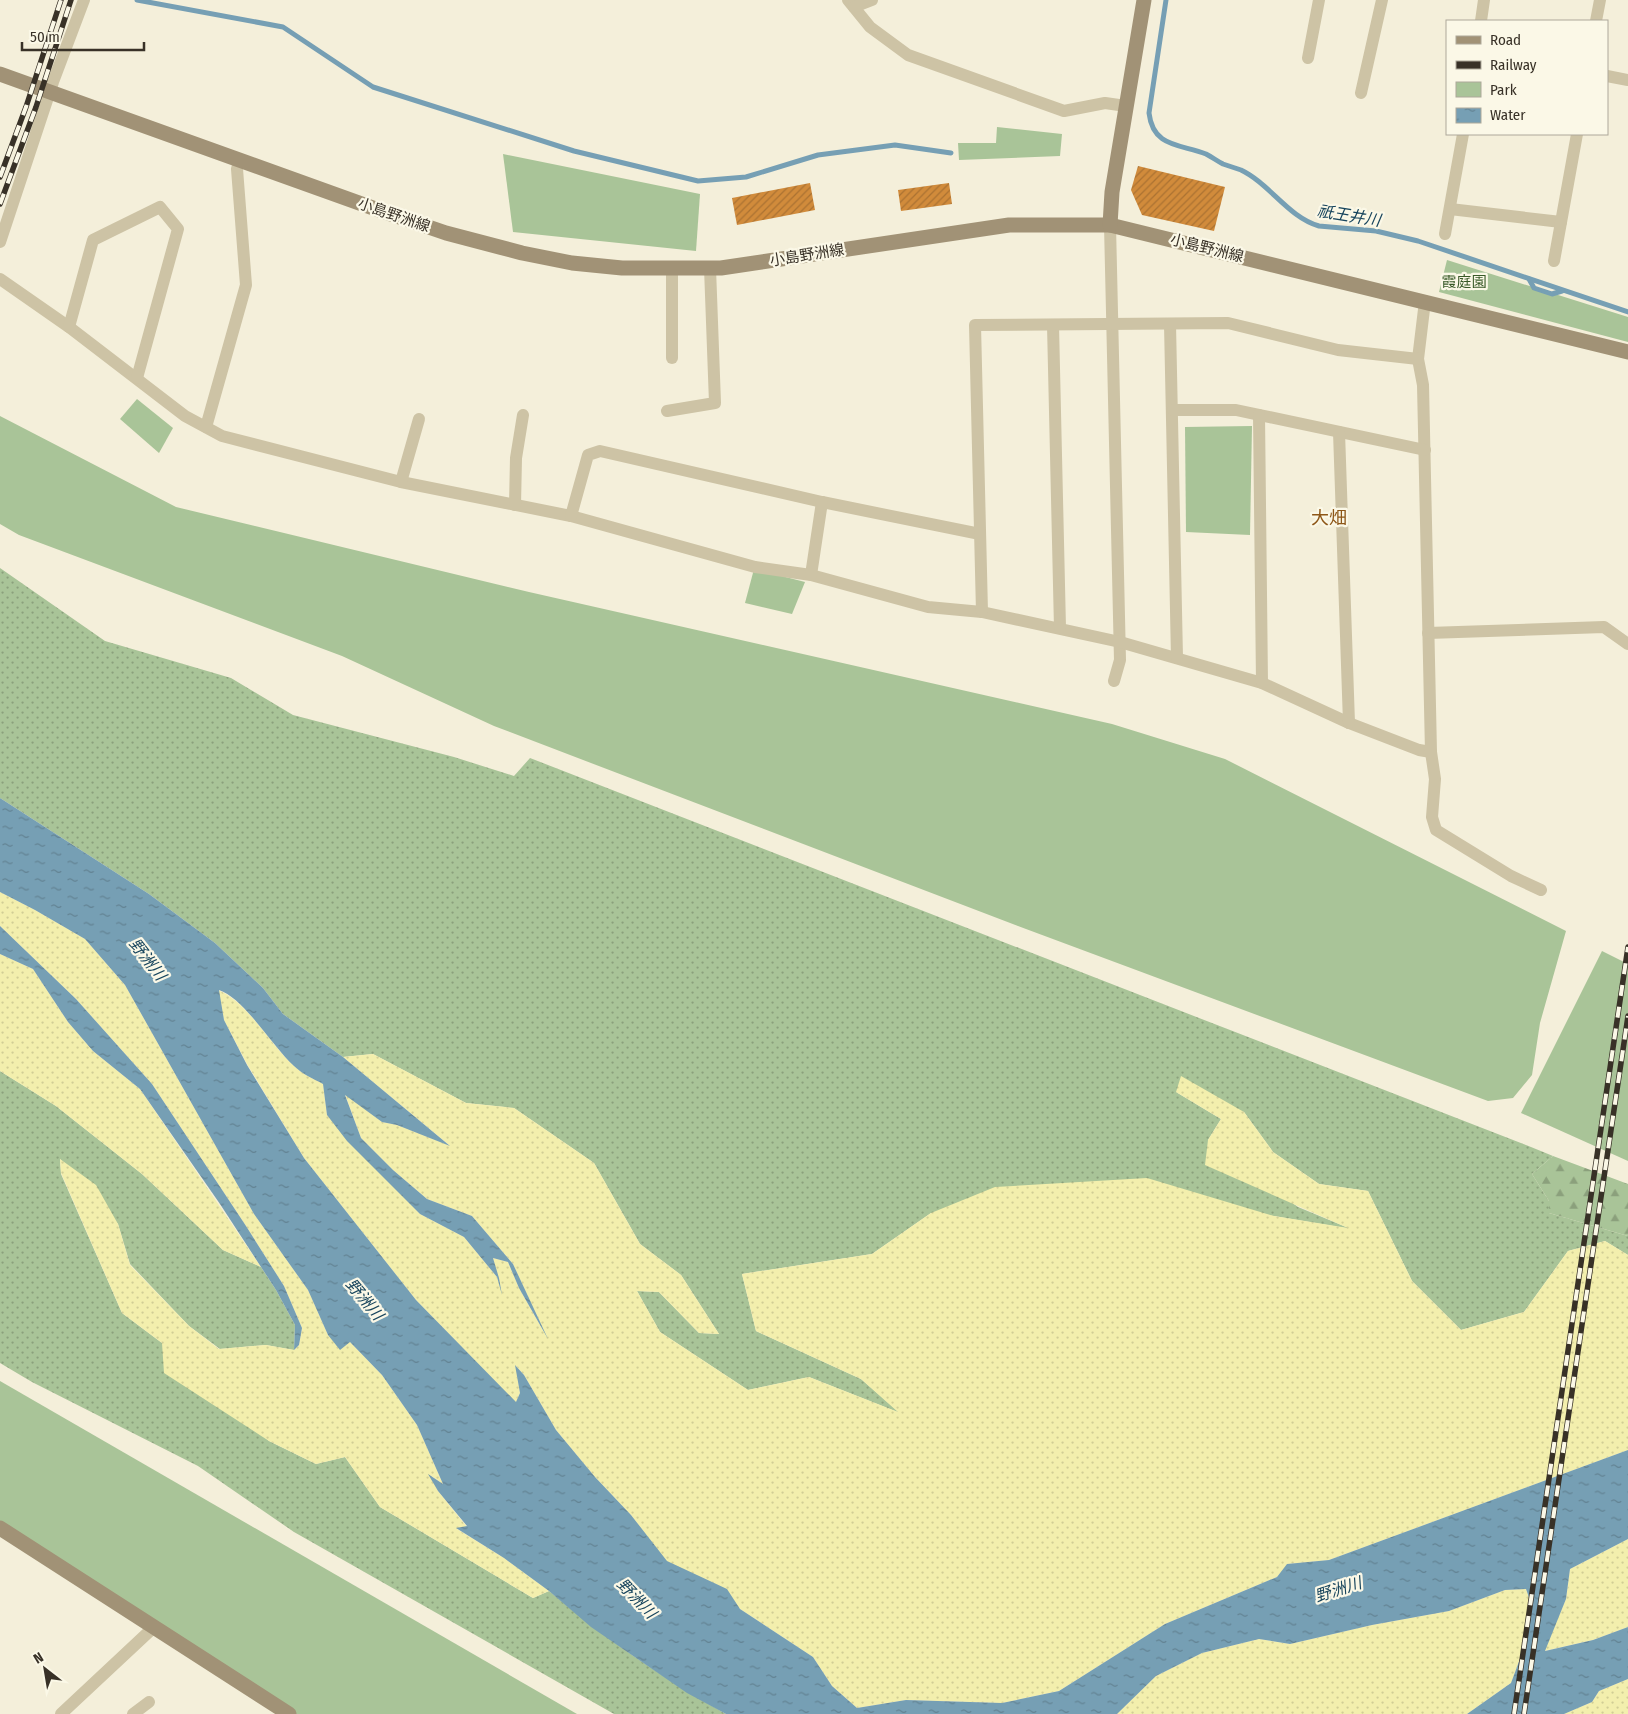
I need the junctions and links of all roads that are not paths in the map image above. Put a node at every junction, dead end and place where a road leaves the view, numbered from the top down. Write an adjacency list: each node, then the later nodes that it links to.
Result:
1 (84, 0): 16 (street)
2 (872, 0): 8 (street)
3 (1144, 0): 17 (main road)
4 (1319, 0): 11 (street)
5 (1382, 0): 15 (street)
6 (1484, 0): 9 (street)
7 (1600, 0): 10 (street)
8 (851, 4): 17 (street)
9 (1481, 20)
10 (1596, 20)
11 (1308, 58)
12 (0, 74): 16 (main road, 小島野洲線)
13 (1608, 76): 14 (street)
14 (1628, 80)
15 (1361, 92)
16 (50, 93): 20 (main road, 小島野洲線); 25 (street)
17 (1126, 106): 23 (main road)
18 (1463, 135): 21 (street)
19 (1577, 135): 22 (street)
20 (240, 160): 27 (main road, 小島野洲線); 44 (street)
21 (1450, 209): 22 (street); 24 (street)
22 (1561, 222): 26 (street)
23 (1110, 225): 28 (main road, 小島野洲線); 30 (main road, 小島野洲線); 31 (street)
24 (1445, 234)
25 (0, 242)
26 (1554, 261)
27 (672, 268): 28 (main road, 小島野洲線); 36 (street)
28 (710, 268): 40 (street)
29 (0, 279): 34 (street)
30 (1425, 302): 35 (main road, 小島野洲線); 37 (street)
31 (1112, 324): 32 (street); 33 (street); 56 (street)
32 (1170, 324): 37 (street); 39 (street)
33 (1052, 325): 51 (street); 54 (street)
34 (69, 327): 38 (street); 38 (street)
35 (1628, 352)
36 (672, 358)
37 (1418, 359): 46 (street)
38 (137, 378): 44 (street)
39 (1173, 410): 42 (street); 58 (street)
40 (666, 411)
41 (523, 415): 49 (street)
42 (1259, 415): 45 (street); 60 (street)
43 (419, 419): 47 (street)
44 (206, 427): 47 (street)
45 (1339, 432): 46 (street); 61 (street)
46 (1425, 450): 55 (street)
47 (401, 482): 49 (street)
48 (822, 502): 50 (street); 51 (street); 52 (street)
49 (515, 505): 50 (street)
50 (571, 516): 52 (street)
51 (980, 534): 53 (street)
52 (811, 575): 53 (street)
53 (982, 612): 54 (street)
54 (1060, 628): 56 (street)
55 (1428, 633): 57 (street); 62 (street)
56 (1120, 642): 58 (street); 59 (street)
57 (1628, 644)
58 (1177, 658): 60 (street)
59 (1114, 681)
60 (1262, 683): 61 (street)
61 (1349, 723): 62 (street)
62 (1431, 752): 63 (street)
63 (1541, 890)
64 (0, 1528): 65 (main road)
65 (154, 1627): 67 (street); 69 (main road)
66 (149, 1702): 68 (street)
67 (61, 1714)
68 (133, 1714)
69 (289, 1714)

